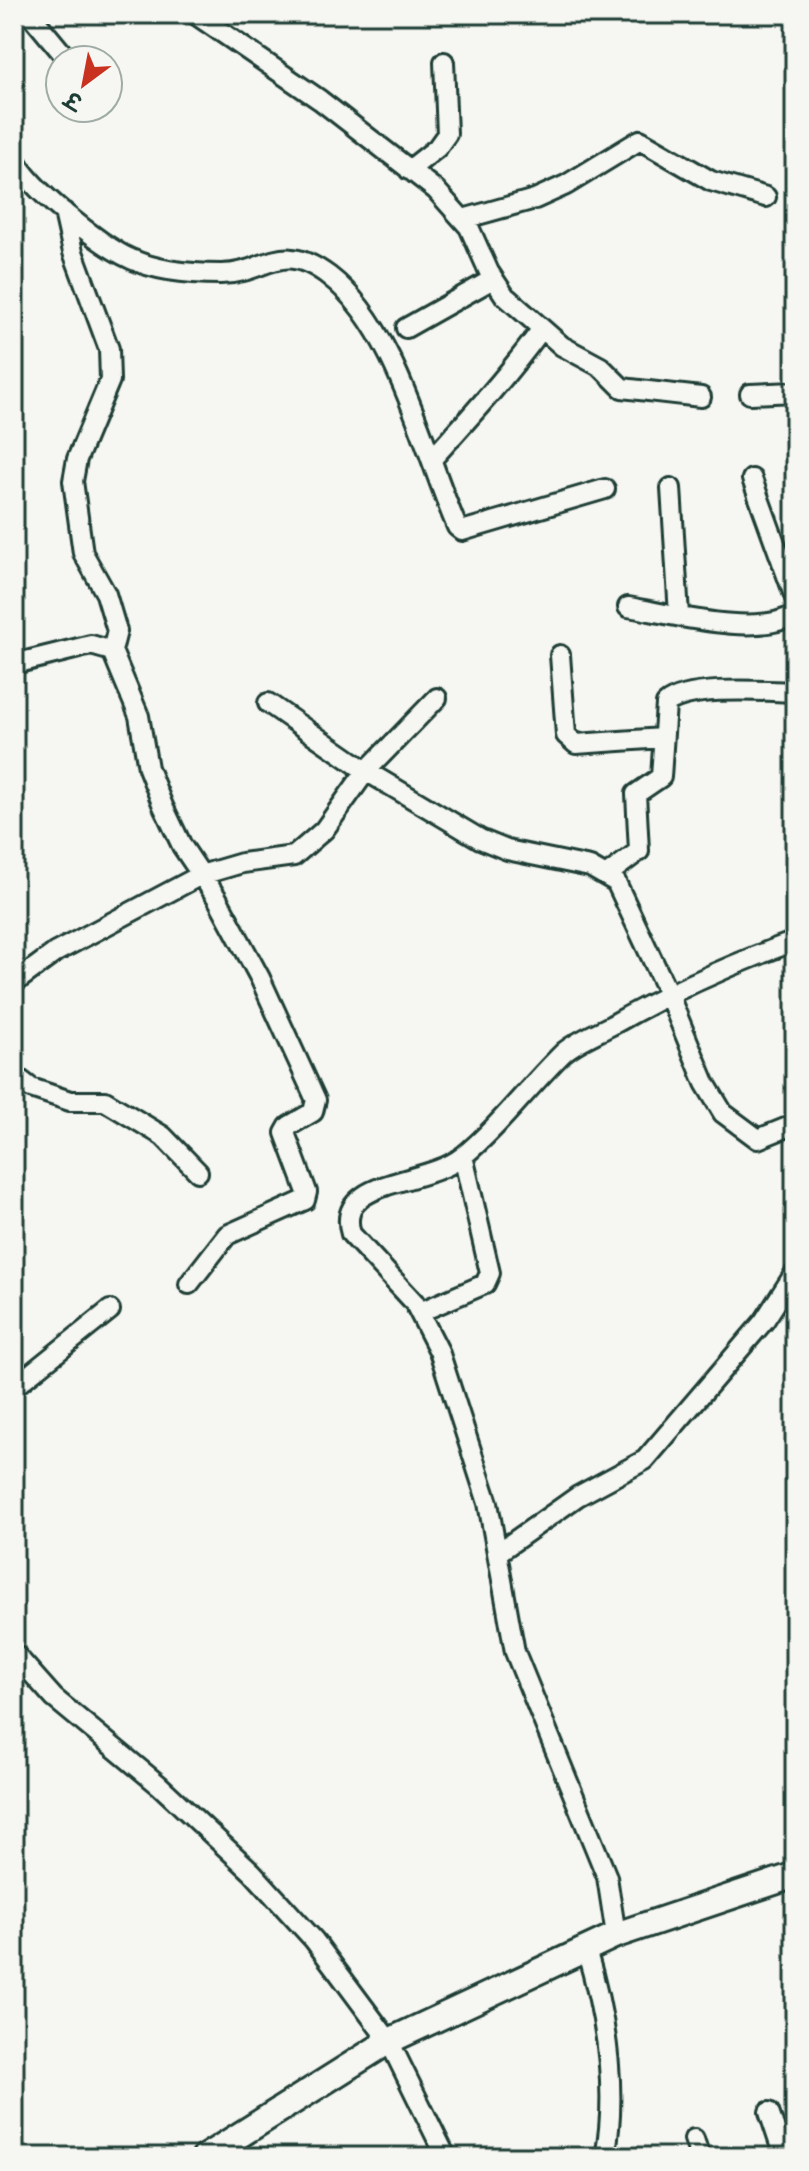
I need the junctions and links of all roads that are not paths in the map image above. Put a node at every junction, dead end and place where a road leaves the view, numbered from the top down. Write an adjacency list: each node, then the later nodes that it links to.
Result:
1 (30, 14): 3 (street)
2 (195, 14): 6 (street)
3 (55, 44)
4 (444, 62): 6 (street)
5 (16, 165): 8 (street)
6 (409, 170): 9 (street)
7 (766, 197): 9 (street)
8 (64, 212): 16 (street); 24 (street)
9 (463, 219): 10 (street)
10 (493, 279): 11 (street); 12 (street)
11 (406, 328)
12 (541, 330): 15 (street); 16 (street)
13 (795, 392): 14 (street)
14 (750, 394)
15 (701, 397)
16 (433, 458): 19 (street)
17 (752, 479): 20 (street)
18 (671, 488): 23 (street)
19 (605, 489)
20 (795, 598)
21 (628, 607): 23 (street)
22 (795, 614): 23 (street)
23 (679, 615)
24 (112, 651): 26 (street); 32 (street)
25 (560, 655): 30 (street)
26 (14, 664)
27 (795, 692): 30 (street)
28 (437, 698): 31 (street)
29 (268, 703): 31 (street)
30 (663, 738): 33 (street)
31 (366, 771): 32 (street); 33 (street)
32 (201, 875): 35 (street); 42 (street)
33 (607, 875): 36 (street)
34 (795, 941): 36 (street)
35 (14, 983)
36 (668, 993): 38 (street); 39 (street)
37 (14, 1075): 40 (street)
38 (795, 1124)
39 (463, 1156): 44 (street); 44 (street)
40 (198, 1172)
41 (795, 1273): 46 (street)
42 (189, 1284)
43 (110, 1310): 45 (street)
44 (420, 1312): 46 (street)
45 (14, 1387)
46 (499, 1552): 49 (street)
47 (14, 1653): 51 (street)
48 (795, 1875): 49 (street)
49 (616, 1935): 50 (street)
50 (586, 1949): 51 (street); 53 (street)
51 (389, 2041): 54 (street); 55 (street)
52 (769, 2112): 58 (street)
53 (610, 2130): 56 (street); 57 (street)
54 (205, 2157)
55 (446, 2157)
56 (605, 2157)
57 (618, 2157)
58 (784, 2157)

